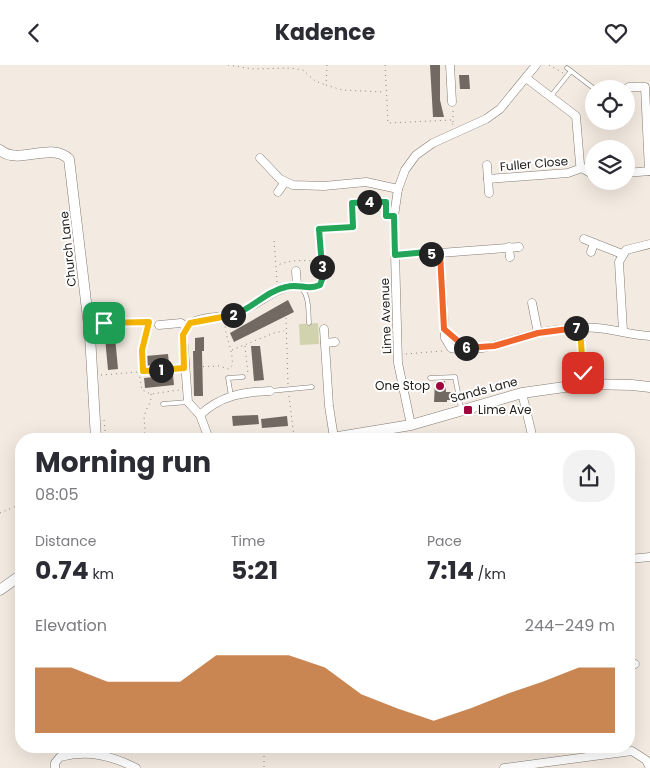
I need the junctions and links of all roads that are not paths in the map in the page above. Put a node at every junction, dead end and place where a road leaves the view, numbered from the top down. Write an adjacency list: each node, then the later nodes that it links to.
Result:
1 (450, 65): 10 (street)
2 (536, 65): 5 (street, Lime Avenue)
3 (567, 68): 4 (lane)
4 (571, 71): 6 (lane); 9 (lane)
5 (526, 78): 9 (street); 20 (street, Lime Avenue)
6 (585, 82)
7 (635, 87): 8 (street)
8 (648, 87): 16 (street)
9 (551, 96): 14 (street)
10 (452, 102)
11 (0, 150): 59 (street, Church Lane)
12 (260, 158): 19 (street)
13 (487, 165): 18 (street, Fuller Close)
14 (582, 168): 15 (street); 18 (street, Fuller Close)
15 (585, 170)
16 (649, 171): 17 (street)
17 (635, 172)
18 (488, 179): 22 (street, Fuller Close)
19 (285, 181): 20 (street); 21 (street)
20 (398, 189): 58 (street, Lime Avenue)
21 (278, 192)
22 (489, 193)
23 (584, 239): 24 (street)
24 (594, 243): 29 (street); 31 (street)
25 (650, 244): 31 (street)
26 (509, 247): 27 (street); 28 (street); 32 (street)
27 (519, 247)
28 (440, 253): 30 (street); 42 (street)
29 (590, 253)
30 (429, 254)
31 (622, 254): 41 (street)
32 (510, 257)
33 (296, 271): 34 (street)
34 (300, 287): 36 (lane); 38 (street)
35 (532, 303): 42 (street)
36 (309, 323)
37 (159, 325): 38 (street)
38 (187, 327): 54 (street)
39 (580, 327): 41 (street); 42 (street); 48 (street)
40 (324, 329): 45 (street)
41 (623, 331): 43 (street)
42 (538, 333)
43 (650, 336)
44 (335, 342): 45 (street)
45 (325, 343): 61 (street)
46 (243, 377): 53 (lane)
47 (430, 378): 56 (lane)
48 (586, 384): 50 (street, Sands Lane); 52 (street, Sands Lane)
49 (312, 387): 51 (lane)
50 (650, 387)
51 (270, 391): 53 (street)
52 (522, 393): 56 (street, Sands Lane); 63 (street)
53 (231, 396): 57 (street)
54 (188, 402): 55 (lane); 57 (street)
55 (163, 404)
56 (461, 409): 58 (street, Sands Lane)
57 (200, 415): 60 (street)
58 (411, 425): 62 (street, Sands Lane)
59 (96, 433)
60 (208, 433)
61 (330, 433)
62 (374, 433)
63 (532, 433)
64 (650, 557): 65 (street)
65 (635, 558)
66 (15, 579): 67 (street)
67 (0, 590)
68 (620, 753): 70 (street)
69 (635, 753): 74 (street)
70 (555, 764): 73 (street)
71 (55, 768): 72 (street)
72 (136, 768)
73 (504, 768)
74 (650, 768)

